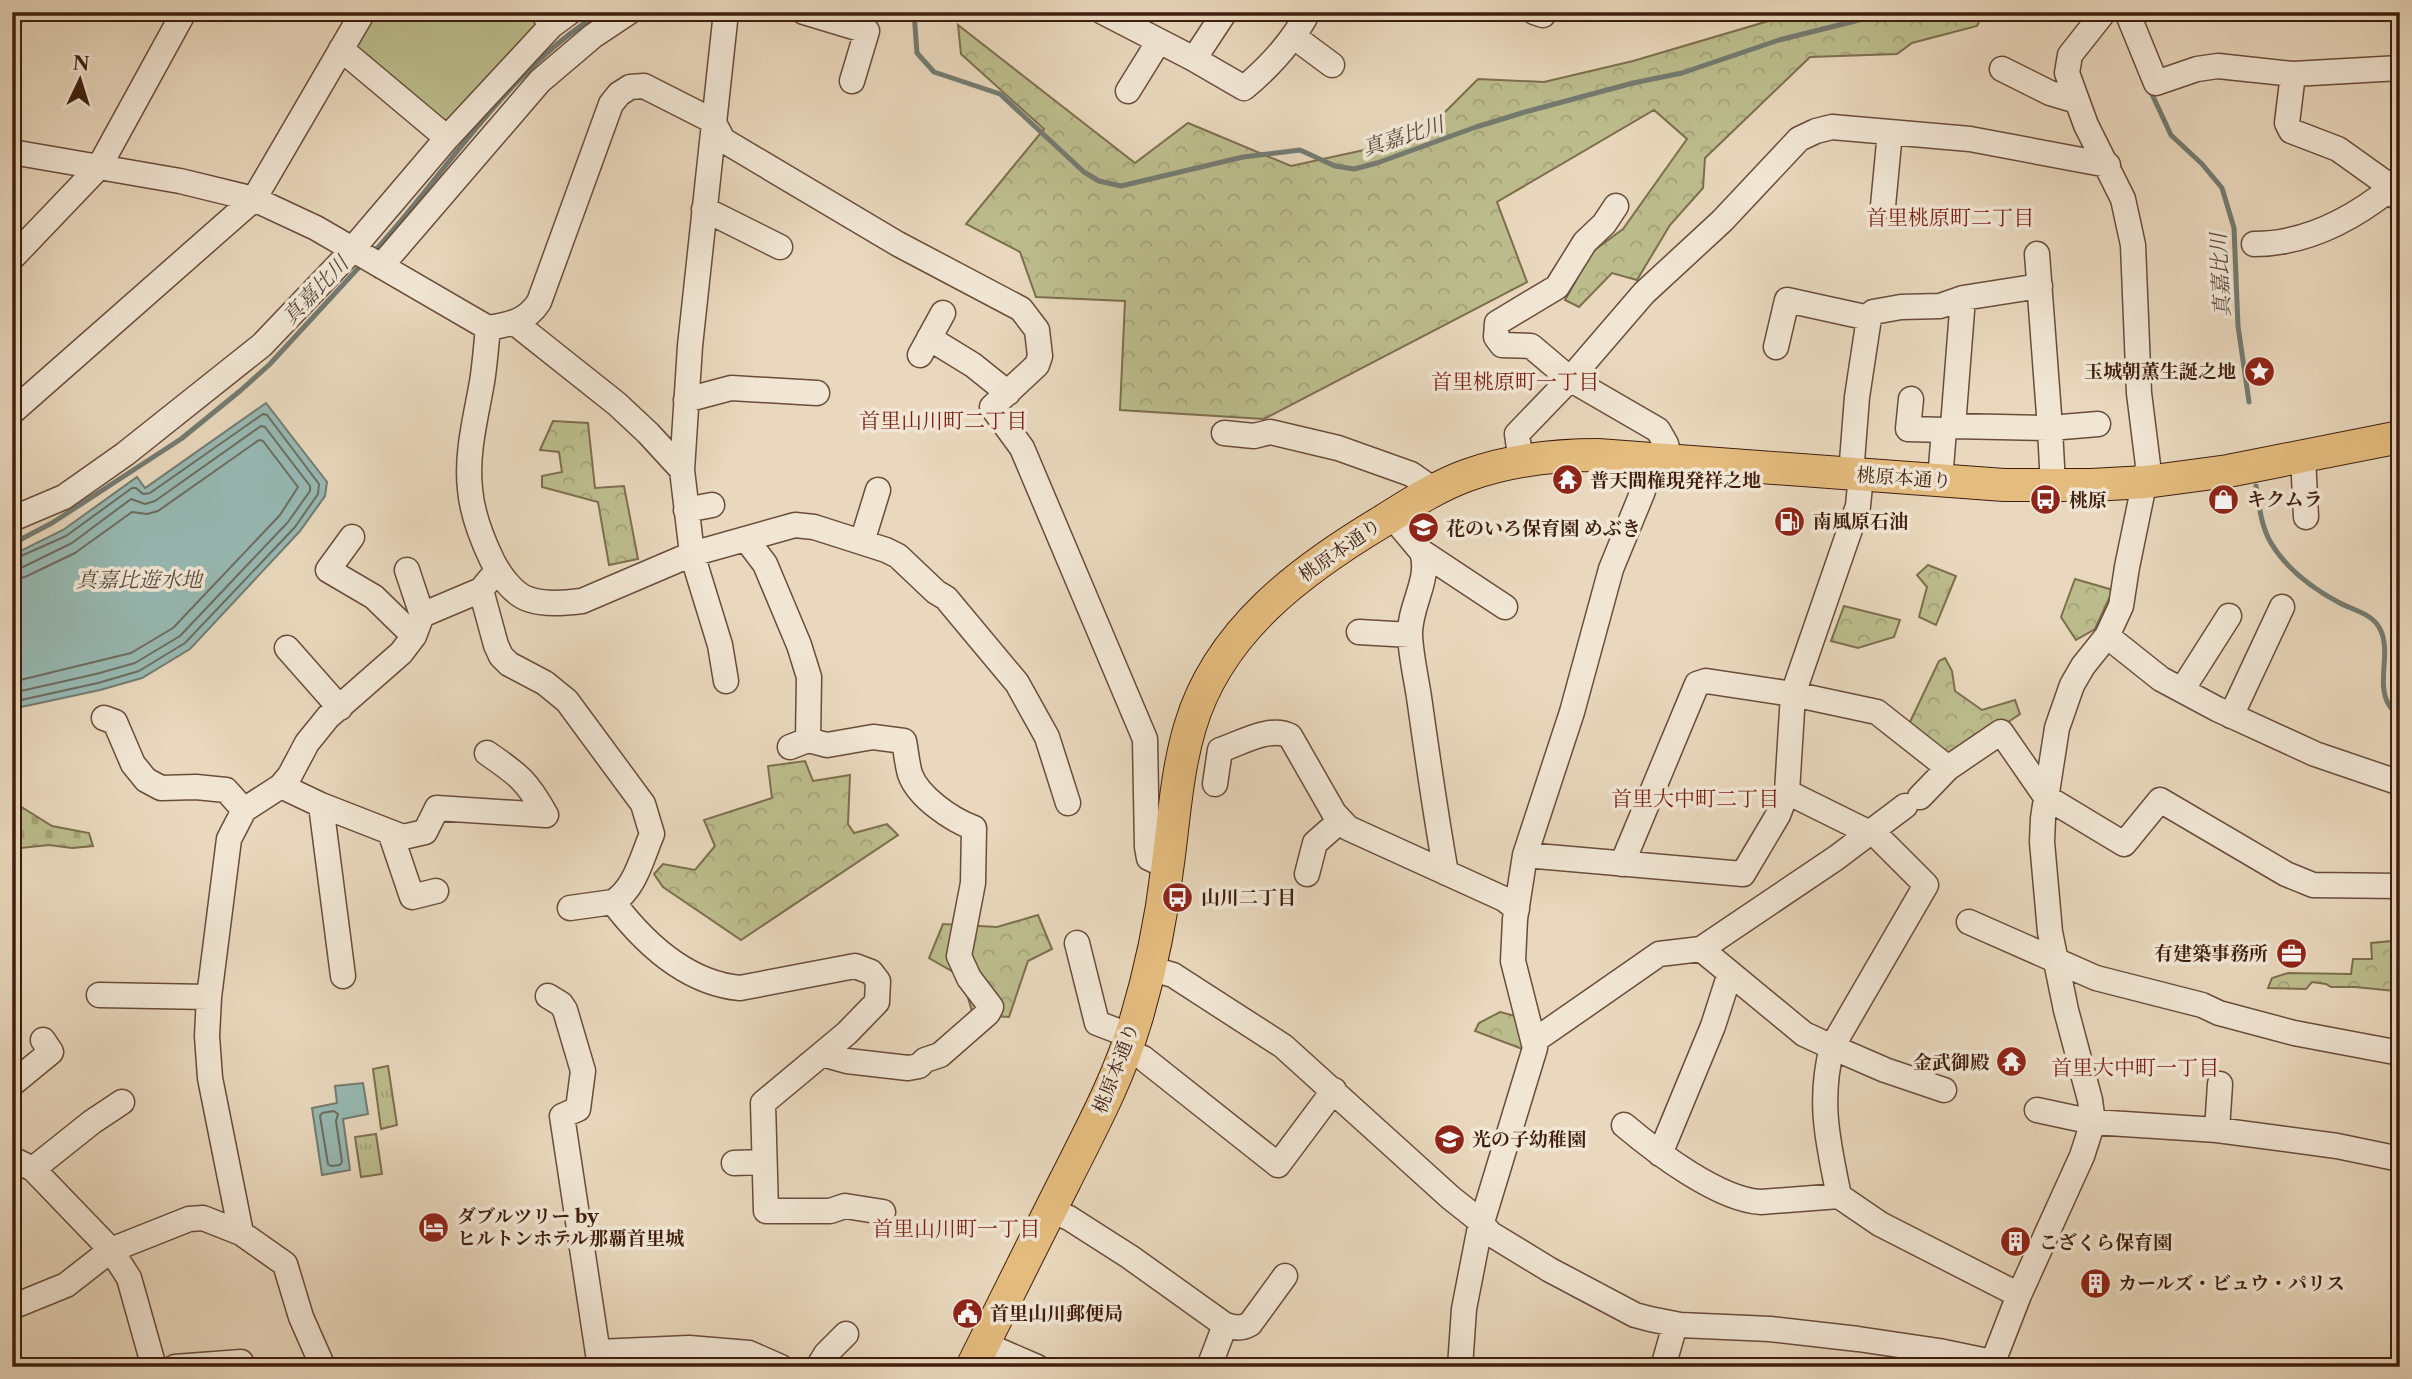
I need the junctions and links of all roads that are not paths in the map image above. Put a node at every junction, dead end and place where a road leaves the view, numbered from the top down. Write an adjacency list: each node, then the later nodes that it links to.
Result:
1 (184, 12): 28 (street)
2 (363, 12): 14 (street)
3 (629, 12): 38 (street)
4 (726, 12): 23 (street)
5 (804, 12): 20 (street)
6 (1103, 12): 13 (street)
7 (1225, 12): 15 (street)
8 (1308, 12): 12 (street)
9 (2104, 12): 22 (street)
10 (2127, 12): 19 (street)
11 (555, 17): 25 (street)
12 (1293, 36): 15 (street); 16 (street)
13 (1159, 41): 15 (street); 21 (street)
14 (341, 48): 25 (street); 30 (street)
15 (1194, 59)
16 (1332, 65)
17 (2400, 68): 19 (street)
18 (2002, 69): 22 (street)
19 (2293, 74): 29 (street)
20 (852, 81)
21 (1128, 91)
22 (2077, 101): 27 (street)
23 (713, 121): 33 (street); 43 (street); 48 (street)
24 (1890, 131): 27 (street); 32 (street); 46 (street)
25 (447, 138): 38 (street)
26 (12, 152): 28 (street)
27 (2108, 165): 63 (street)
28 (99, 167): 30 (street); 37 (street)
29 (2395, 194): 34 (street)
30 (254, 199): 38 (street); 51 (street)
31 (1616, 206): 46 (street)
32 (1884, 206)
33 (704, 209): 35 (street); 50 (street)
34 (2254, 244)
35 (780, 247)
36 (2037, 254): 39 (street)
37 (12, 258)
38 (368, 258): 44 (street); 71 (street)
39 (2040, 286): 40 (street); 54 (street)
40 (1963, 298): 42 (street); 53 (street)
41 (943, 313): 48 (street)
42 (1869, 318): 45 (street); 61 (street)
43 (515, 323): 44 (street); 60 (street)
44 (488, 328): 78 (street)
45 (1776, 346)
46 (1570, 379): 58 (street); 59 (street)
47 (817, 393): 50 (street)
48 (1008, 393): 109 (street)
49 (1910, 399): 53 (street)
50 (686, 400): 60 (street)
51 (12, 412)
52 (2098, 424): 54 (street)
53 (1949, 428): 54 (street); 62 (street)
54 (2050, 428): 64 (street)
55 (1224, 433): 66 (street)
56 (2400, 436): 57 (main road, 桃原本通り)
57 (2303, 457): 63 (main road, 桃原本通り); 70 (street)
58 (1659, 460): 59 (main road, 桃原本通り); 61 (main road, 桃原本通り); 107 (street)
59 (1521, 462): 66 (main road, 桃原本通り)
60 (682, 470): 68 (street)
61 (1856, 475): 62 (main road, 桃原本通り); 90 (street)
62 (1940, 480): 64 (main road, 桃原本通り)
63 (2146, 482): 64 (main road, 桃原本通り); 86 (street)
64 (2053, 486)
65 (877, 490): 74 (street)
66 (1434, 490): 69 (main road, 桃原本通り)
67 (712, 505): 68 (street)
68 (686, 510): 76 (street)
69 (1391, 515): 75 (street); 109 (main road, 桃原本通り)
70 (2306, 517)
71 (12, 519)
72 (352, 537): 83 (street)
73 (746, 539): 74 (street); 76 (street); 134 (street)
74 (862, 542): 101 (street)
75 (1422, 552): 80 (street); 85 (street)
76 (692, 554): 78 (street); 88 (street)
77 (407, 570): 83 (street)
78 (498, 571): 79 (street)
79 (481, 590): 83 (street); 115 (street)
80 (1505, 607)
81 (2282, 607): 92 (street)
82 (2229, 616): 89 (street)
83 (418, 625): 91 (street)
84 (1359, 632): 85 (street)
85 (1410, 635): 110 (street)
86 (2107, 636): 89 (street); 100 (street)
87 (287, 649): 91 (street)
88 (726, 681)
89 (2182, 690): 92 (street)
90 (1793, 694): 95 (street); 99 (street); 108 (street)
91 (340, 708): 98 (street)
92 (2231, 716): 96 (street)
93 (104, 718): 103 (street)
94 (487, 753): 105 (street)
95 (1948, 768): 100 (street); 106 (street)
96 (2400, 783)
97 (1215, 784): 104 (street)
98 (281, 786): 102 (street); 103 (street)
99 (1787, 792): 106 (street); 112 (street)
100 (2046, 797): 113 (street); 122 (street)
101 (1068, 803)
102 (321, 805): 105 (street); 125 (street)
103 (244, 810): 128 (street)
104 (1340, 821): 110 (street); 111 (street)
105 (390, 832): 114 (street)
106 (1870, 832): 116 (street); 132 (street)
107 (1525, 855): 108 (street); 118 (street)
108 (1622, 864): 112 (street)
109 (1168, 867): 123 (main road, 桃原本通り)
110 (1446, 873): 118 (street)
111 (1307, 874)
112 (1743, 874): 116 (street)
113 (2400, 886)
114 (436, 891)
115 (613, 902): 117 (street); 134 (street)
116 (1772, 903): 121 (street)
117 (570, 908)
118 (1517, 909): 130 (street)
119 (1969, 922): 122 (street)
120 (1077, 943): 131 (street)
121 (1701, 949): 124 (street); 130 (street)
122 (2055, 961): 133 (street); 141 (street)
123 (1149, 968): 131 (main road, 桃原本通り); 137 (street)
124 (1730, 973): 132 (street); 144 (street)
125 (343, 976)
126 (99, 995): 128 (street)
127 (548, 996): 162 (street)
128 (209, 998): 153 (street)
129 (43, 1040): 135 (street)
130 (1534, 1041): 152 (street)
131 (1128, 1044): 137 (street); 150 (main road, 桃原本通り)
132 (1832, 1047): 138 (street); 149 (street)
133 (2400, 1053)
134 (822, 1054): 146 (street)
135 (12, 1084)
136 (2220, 1084): 143 (street)
137 (1334, 1090): 152 (street)
138 (1944, 1090)
139 (122, 1102): 148 (street)
140 (2038, 1110): 141 (street)
141 (2093, 1122): 143 (street); 156 (street)
142 (1625, 1125): 144 (street)
143 (2217, 1130): 145 (street)
144 (1660, 1154): 149 (street)
145 (2400, 1159)
146 (763, 1162): 147 (street); 151 (street)
147 (734, 1163)
148 (22, 1164): 154 (street)
149 (1839, 1196): 156 (street)
150 (1050, 1210): 158 (street); 161 (main road, 桃原本通り)
151 (883, 1212)
152 (1481, 1224): 159 (street); 172 (street)
153 (241, 1233): 154 (street); 168 (street)
154 (111, 1250): 157 (street); 166 (street)
155 (1285, 1276): 158 (street)
156 (2019, 1295): 165 (street)
157 (12, 1307)
158 (1225, 1325): 171 (street)
159 (1675, 1325): 165 (street); 173 (street)
160 (846, 1334): 169 (street)
161 (978, 1355): 170 (street)
162 (599, 1360): 164 (street)
163 (241, 1362): 167 (street)
164 (766, 1364)
165 (1991, 1364)
166 (152, 1367)
167 (175, 1367)
168 (323, 1367)
169 (818, 1367)
170 (1037, 1367)
171 (1209, 1367)
172 (1460, 1367)
173 (1663, 1367)

